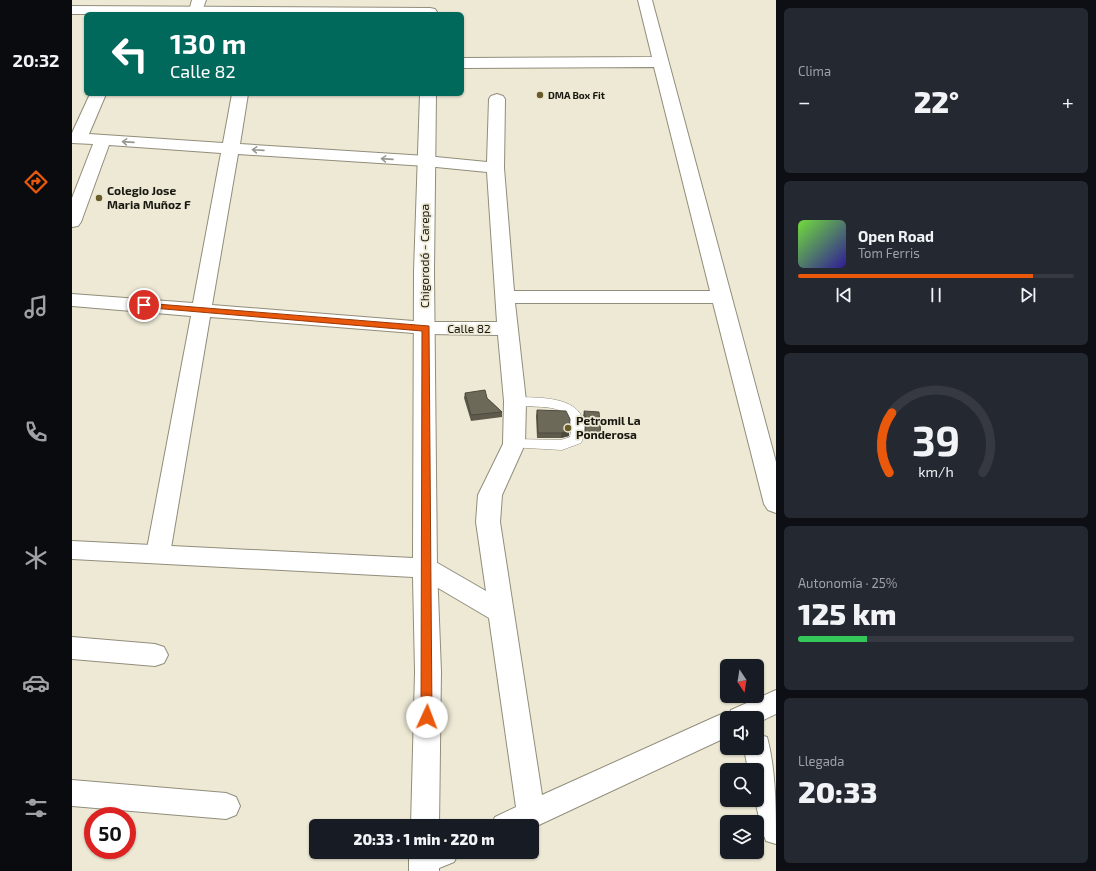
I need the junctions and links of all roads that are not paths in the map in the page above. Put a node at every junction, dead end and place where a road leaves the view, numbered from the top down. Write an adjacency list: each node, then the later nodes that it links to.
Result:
1 (645, 0): 8 (street)
2 (197, 5): 5 (street); 6 (street)
3 (430, 9): 7 (street)
4 (72, 10): 5 (street)
5 (131, 12)
6 (247, 12)
7 (298, 12)
8 (661, 62): 9 (street); 21 (street)
9 (464, 63)
10 (97, 96): 14 (street)
11 (240, 96): 16 (street)
12 (428, 96): 17 (street, Chigorodó - Carepa)
13 (497, 99): 18 (street)
14 (76, 138): 15 (street)
15 (103, 140): 16 (street, one-way to 15); 19 (street)
16 (230, 148): 17 (street, one-way to 16); 23 (street)
17 (426, 161): 18 (street); 24 (street, Chigorodó - Carepa)
18 (495, 168): 20 (street)
19 (72, 222)
20 (505, 297): 21 (street); 25 (street)
21 (721, 297): 28 (street)
22 (72, 300): 23 (street, Calle 82)
23 (202, 310): 24 (street, Calle 82); 30 (street)
24 (426, 328): 25 (street, Calle 82); 31 (street, Chigorodó - Carepa)
25 (507, 329): 26 (street)
26 (515, 401): 27 (street); 27 (lane)
27 (514, 444): 32 (street)
28 (776, 504)
29 (72, 550): 30 (street)
30 (158, 554): 31 (street)
31 (425, 568): 32 (street); 42 (street, Chigorodó - Carepa)
32 (502, 613): 41 (street)
33 (72, 648): 34 (street)
34 (155, 656)
35 (776, 701): 36 (street)
36 (757, 711)
37 (720, 729): 41 (street)
38 (759, 755): 44 (street)
39 (72, 793): 40 (street)
40 (226, 806)
41 (531, 815): 43 (street)
42 (425, 819)
43 (522, 819)
44 (776, 832)

